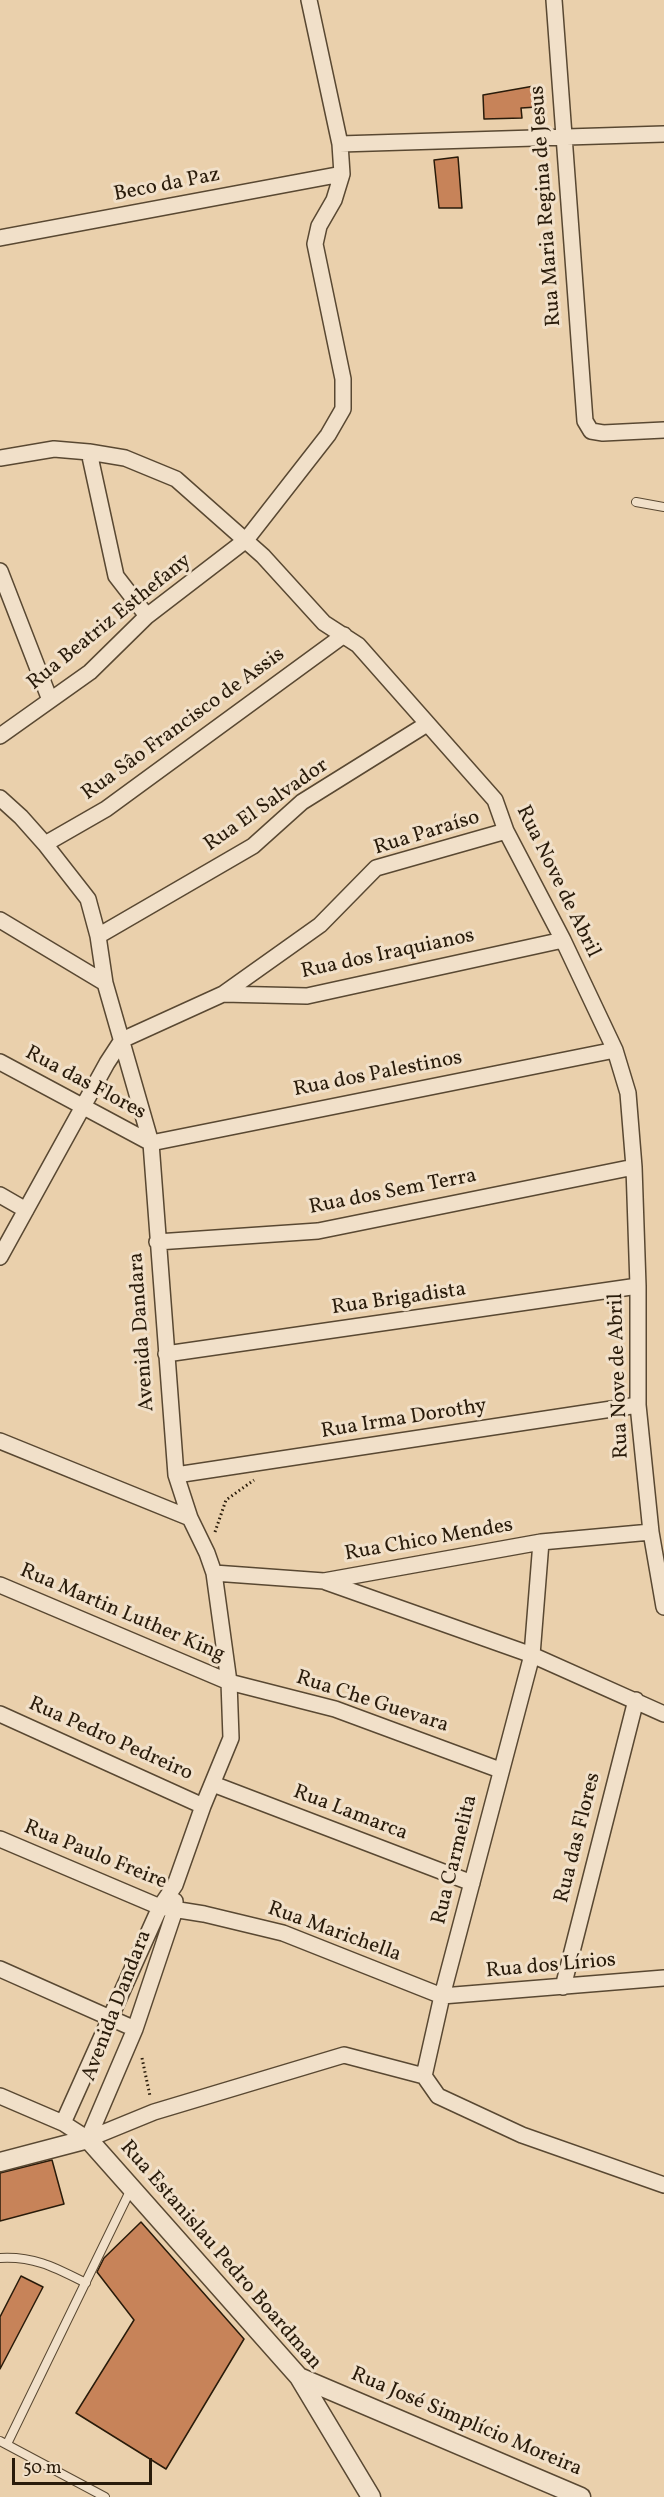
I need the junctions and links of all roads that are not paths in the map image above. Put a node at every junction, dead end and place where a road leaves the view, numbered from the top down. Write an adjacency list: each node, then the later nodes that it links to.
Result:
1 (309, 0): 5 (street)
2 (554, 0): 4 (street, Rua Maria Regina de Jesus)
3 (664, 134): 4 (street)
4 (563, 138): 5 (street); 8 (street, Rua Maria Regina de Jesus)
5 (340, 144): 6 (street)
6 (342, 174): 7 (street, Beco da Paz); 13 (street, Rua Beatriz Esthefany)
7 (0, 238)
8 (664, 430)
9 (89, 452): 10 (street, Rua Nove de Abril); 13 (street, Rua Nove de Abril); 15 (street)
10 (0, 458)
11 (636, 502): 12 (lane)
12 (664, 507)
13 (246, 540): 15 (street, Rua Beatriz Esthefany); 16 (street, Rua Nove de Abril)
14 (0, 571): 17 (street)
15 (147, 616): 17 (street, Rua Beatriz Esthefany)
16 (344, 635): 18 (street, Rua Nove de Abril); 22 (street, Rua Sâo Francisco de Assis)
17 (50, 700): 19 (street, Rua Beatriz Esthefany)
18 (427, 724): 21 (street, Rua Nove de Abril); 24 (street, Rua El Salvador)
19 (0, 736)
20 (0, 798): 22 (street, Avenida Dandara)
21 (506, 831): 25 (street, Rua Nove de Abril); 27 (street, Rua Paraíso)
22 (45, 844): 24 (street, Avenida Dandara)
23 (0, 920): 26 (street)
24 (98, 936): 26 (street, Avenida Dandara)
25 (563, 940): 27 (street, Rua dos Iraquianos); 29 (street, Rua Nove de Abril)
26 (105, 983): 28 (street, Avenida Dandara)
27 (223, 994): 28 (street, Rua dos Iraquianos)
28 (122, 1040): 31 (street); 32 (street, Avenida Dandara)
29 (615, 1050): 32 (street, Rua dos Palestinos); 33 (street, Rua Nove de Abril)
30 (0, 1062): 31 (street, Rua das Flores)
31 (84, 1107): 32 (street, Rua das Flores); 35 (street)
32 (151, 1143): 36 (street, Avenida Dandara)
33 (634, 1167): 36 (street, Rua dos Sem Terra); 38 (street, Rua Nove de Abril)
34 (0, 1194): 35 (street)
35 (26, 1210): 37 (street)
36 (157, 1242): 39 (street, Avenida Dandara)
37 (0, 1257)
38 (638, 1286): 39 (street, Rua Brigadista); 40 (street, Rua Nove de Abril)
39 (166, 1354): 42 (street, Avenida Dandara)
40 (638, 1405): 42 (street, Rua Irma Dorothy); 44 (street, Rua Nove de Abril)
41 (0, 1441): 43 (street)
42 (176, 1475): 43 (street, Avenida Dandara)
43 (190, 1518): 46 (street, Avenida Dandara)
44 (651, 1532): 45 (street, Rua Chico Mendes); 49 (street, Rua Nove de Abril)
45 (541, 1542): 47 (street, Rua Chico Mendes); 50 (street, Rua Carmelita)
46 (214, 1573): 47 (street, Rua Chico Mendes); 51 (street, Avenida Dandara)
47 (324, 1581): 50 (street)
48 (0, 1585): 51 (street, Rua Martin Luther King)
49 (664, 1607)
50 (532, 1655): 52 (street); 55 (street, Rua Carmelita)
51 (228, 1682): 55 (street, Rua Che Guevara); 56 (street, Avenida Dandara)
52 (636, 1700): 54 (street); 63 (street, Rua das Flores)
53 (0, 1713): 57 (street, Rua Pedro Pedreiro)
54 (664, 1714)
55 (500, 1770): 59 (street, Rua Carmelita)
56 (213, 1784): 57 (street, Avenida Dandara); 59 (street, Rua Lamarca)
57 (203, 1806): 60 (street, Avenida Dandara)
58 (0, 1839): 60 (street, Rua Paulo Freire)
59 (472, 1883): 64 (street, Rua Carmelita)
60 (168, 1908): 64 (street, Rua Marichella); 65 (street, Avenida Dandara); 66 (street, Avenida Dandara)
61 (0, 1969): 65 (street)
62 (664, 1978): 63 (street, Rua dos Lírios)
63 (563, 1987): 64 (street, Rua dos Lírios)
64 (442, 1996): 67 (street, Rua Carmelita)
65 (110, 2018): 66 (street); 69 (street, Avenida Dandara)
66 (135, 2029): 70 (street, Avenida Dandara)
67 (424, 2076): 70 (street); 72 (street)
68 (0, 2096): 69 (street)
69 (63, 2123): 70 (street)
70 (88, 2139): 71 (street); 73 (street, Rua Estanislau Pedro Boardman)
71 (0, 2163)
72 (664, 2185)
73 (132, 2187): 75 (lane); 76 (street, Rua Estanislau Pedro Boardman)
74 (0, 2258): 75 (lane)
75 (86, 2283): 77 (lane)
76 (299, 2377): 79 (street, Rua Estanislau Pedro Boardman); 80 (street, Rua José Simplício Moreira)
77 (3, 2442): 78 (lane)
78 (105, 2497)
79 (371, 2497)
80 (581, 2497)

